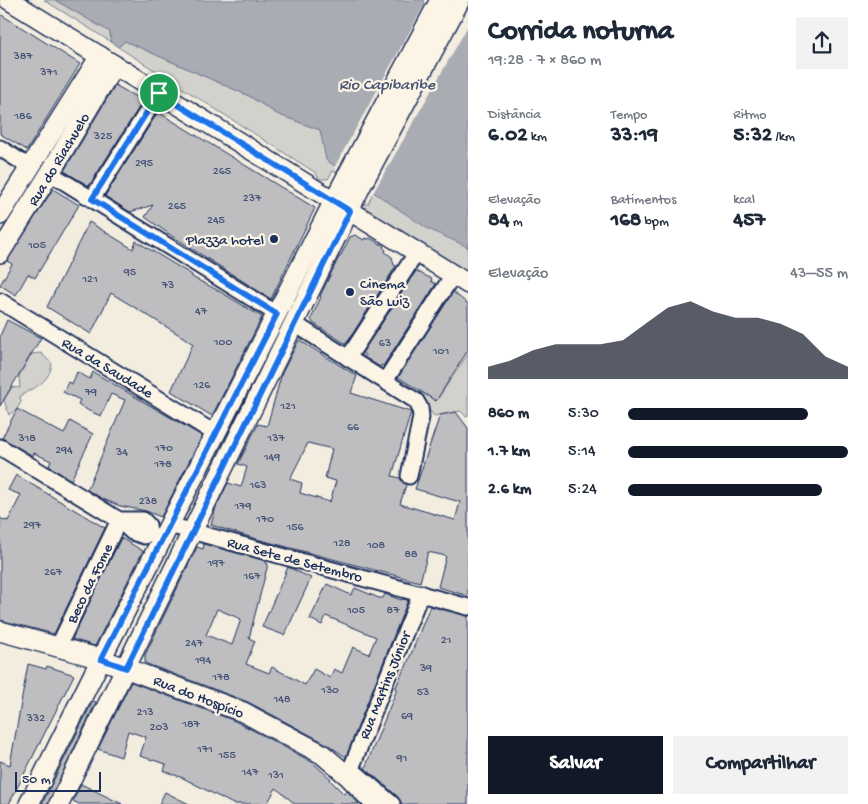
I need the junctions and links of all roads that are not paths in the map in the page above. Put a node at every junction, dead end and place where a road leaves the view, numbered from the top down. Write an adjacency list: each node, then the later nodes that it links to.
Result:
1 (9, 0): 3 (main road)
2 (452, 2): 8 (main road)
3 (107, 61): 4 (main road); 6 (main road, Rua do Riachuelo); 7 (main road, Rua do Riachuelo)
4 (159, 93): 9 (street); 10 (main road)
5 (0, 148): 6 (street)
6 (31, 168): 12 (main road, Rua do Riachuelo)
7 (50, 173): 9 (street); 14 (main road, Rua do Riachuelo)
8 (353, 182): 10 (main road); 11 (main road)
9 (92, 199): 17 (street)
10 (334, 201): 11 (main road); 17 (main road)
11 (350, 211): 13 (main road); 18 (main road)
12 (0, 215)
13 (417, 252): 15 (main road); 19 (street)
14 (0, 253)
15 (461, 279): 20 (street)
16 (0, 302): 21 (street, Rua da Saudade)
17 (277, 314): 21 (main road)
18 (295, 324): 19 (street); 25 (main road)
19 (348, 358): 20 (street)
20 (384, 381): 23 (street)
21 (216, 434): 24 (main road)
22 (0, 447): 29 (street, Beco da Fome)
23 (409, 476)
24 (169, 525): 25 (street, Rua Sete de Setembro); 30 (main road)
25 (193, 531): 26 (street, Rua Sete de Setembro); 31 (main road)
26 (421, 593): 27 (street, Rua Sete de Setembro); 32 (street, Rua Martins Júnior)
27 (468, 607)
28 (0, 631): 29 (main road, Rua do Hospício)
29 (58, 647): 30 (main road, Rua do Hospício)
30 (101, 659): 31 (main road, Rua do Hospício); 33 (main road)
31 (126, 668): 32 (main road, Rua do Hospício); 34 (main road)
32 (349, 773): 35 (main road, Rua do Hospício); 36 (street, Rua do Hospício)
33 (29, 804)
34 (59, 804)
35 (375, 804)
36 (392, 804)

